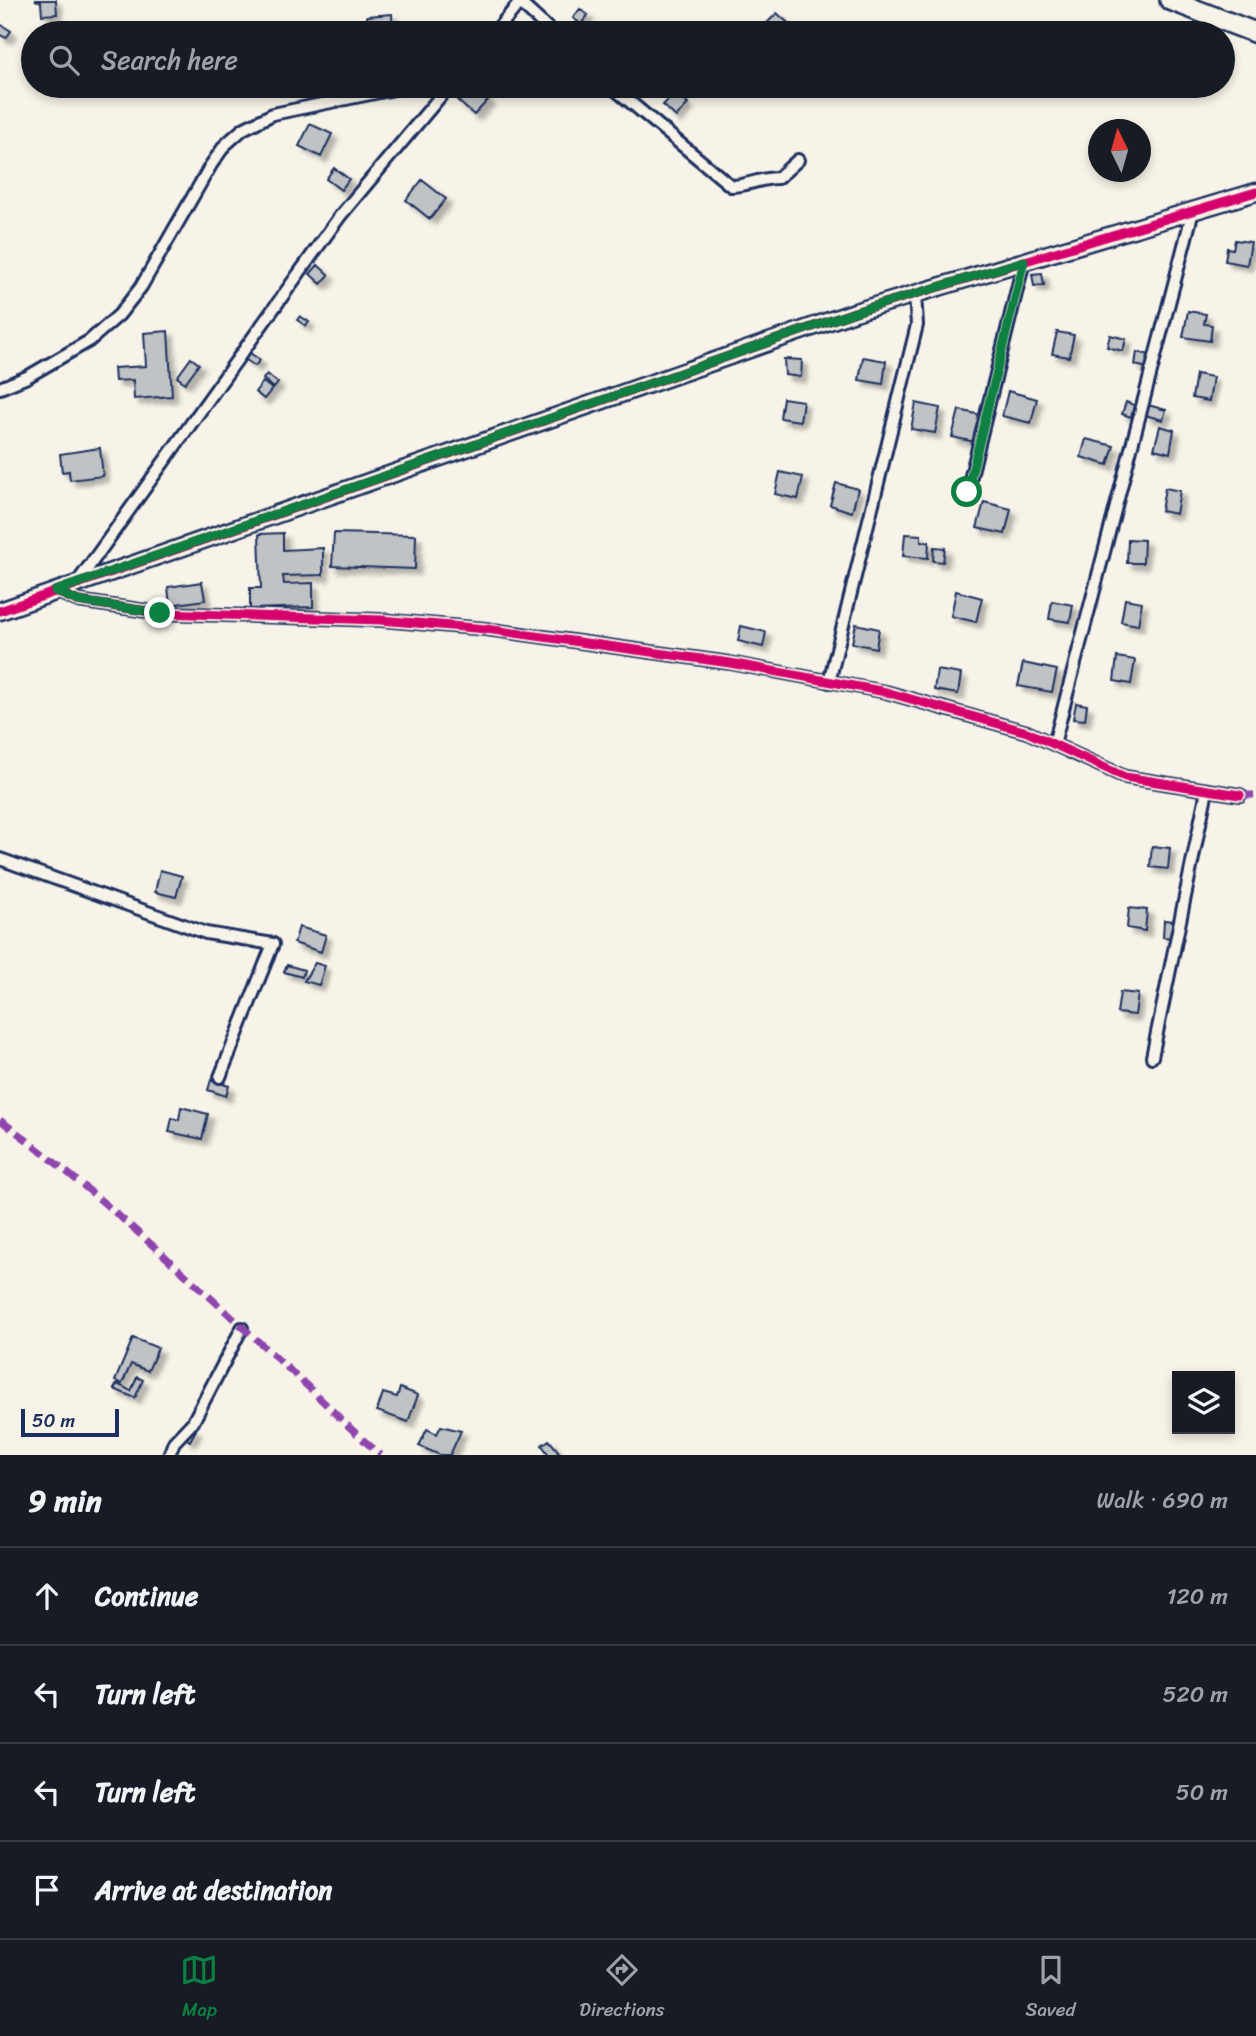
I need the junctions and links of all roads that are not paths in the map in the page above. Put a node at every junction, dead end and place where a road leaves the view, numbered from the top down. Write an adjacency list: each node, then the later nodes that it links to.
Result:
1 (1170, 0): 5 (highway)
2 (521, 1): 3 (street); 4 (street)
3 (504, 21)
4 (541, 21)
5 (1225, 21)
6 (1235, 25): 7 (highway)
7 (1256, 33)
8 (351, 98): 16 (street)
9 (439, 98): 18 (street)
10 (625, 98): 11 (street)
11 (798, 160)
12 (1256, 192): 13 (street)
13 (1193, 211): 14 (street); 22 (street)
14 (1024, 261): 15 (street); 17 (street)
15 (915, 294): 18 (street); 21 (street)
16 (0, 388)
17 (967, 492)
18 (77, 583): 19 (street)
19 (55, 591): 20 (street); 21 (street)
20 (0, 611)
21 (829, 682): 22 (street)
22 (1054, 744): 23 (street)
23 (1207, 790): 24 (street); 26 (street)
24 (1240, 795)
25 (0, 859): 27 (street)
26 (1152, 1057)
27 (220, 1077)
28 (242, 1328): 29 (street)
29 (169, 1455)

